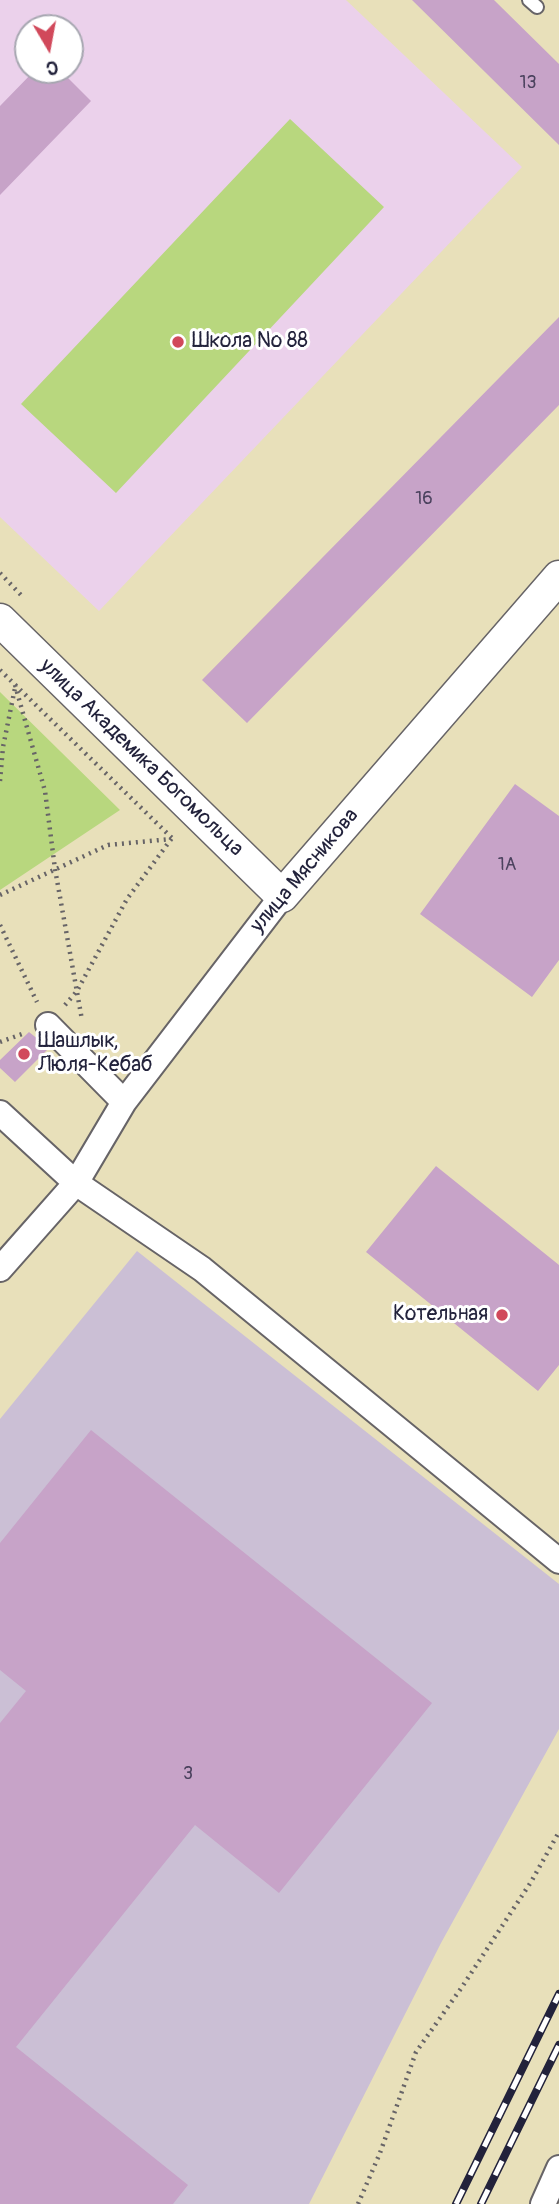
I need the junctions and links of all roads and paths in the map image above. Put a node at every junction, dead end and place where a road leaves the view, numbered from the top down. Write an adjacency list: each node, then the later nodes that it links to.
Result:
1 (559, 577): 10 (street, улица Мясникова)
2 (0, 620): 10 (street, улица Академика Богомольца)
3 (0, 670): 4 (path)
4 (15, 685): 5 (path); 7 (path); 8 (path)
5 (1, 761): 6 (path)
6 (0, 781)
7 (172, 838): 8 (path); 12 (path)
8 (55, 869): 9 (path); 12 (path)
9 (0, 895)
10 (282, 896): 16 (street, улица Мясникова)
11 (0, 925): 13 (path)
12 (77, 991): 13 (path); 15 (path)
13 (48, 1025): 14 (path); 15 (street)
14 (0, 1042)
15 (92, 1069): 16 (street)
16 (124, 1101): 18 (street, улица Мясникова)
17 (0, 1113): 18 (street)
18 (76, 1183): 19 (street, улица Мясникова); 20 (street)
19 (0, 1269)
20 (559, 1561)
21 (559, 1832): 23 (path)
22 (559, 2168): 24 (street)
23 (358, 2204)
24 (543, 2204)

